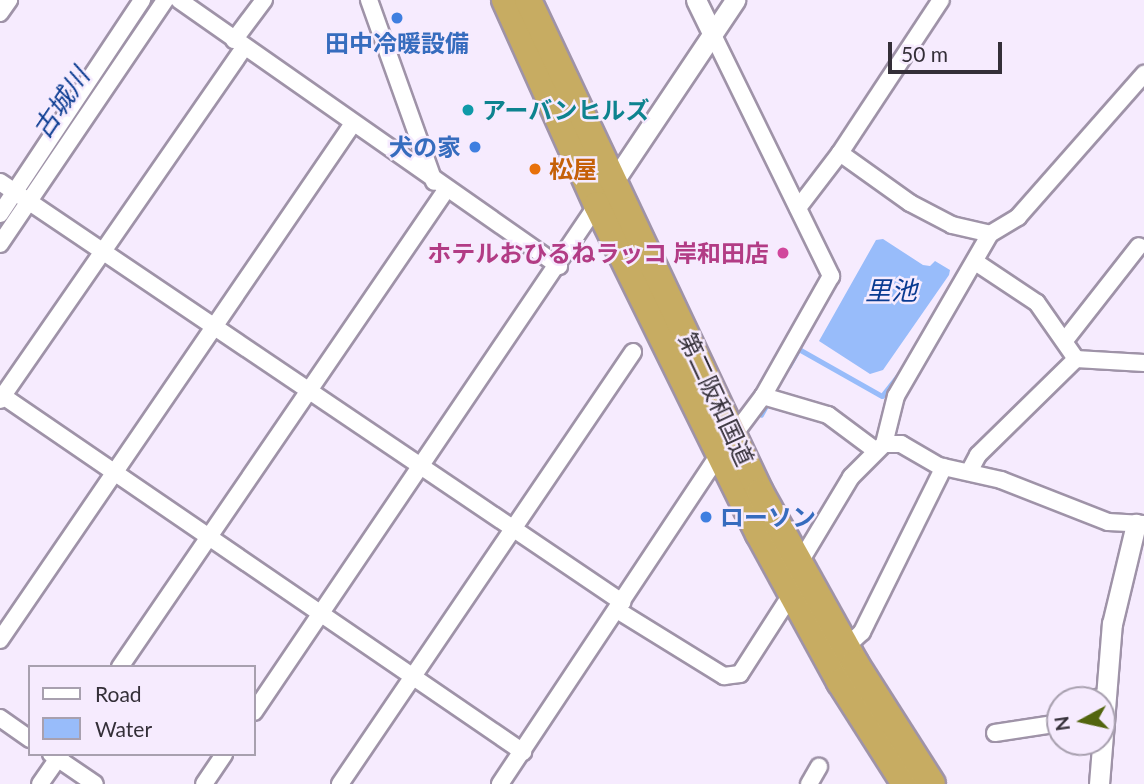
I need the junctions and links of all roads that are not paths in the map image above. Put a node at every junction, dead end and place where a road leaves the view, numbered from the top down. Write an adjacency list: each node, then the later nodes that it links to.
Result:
1 (9, 0): 14 (street)
2 (142, 0): 25 (street)
3 (165, 0): 26 (street)
4 (179, 0): 16 (street)
5 (264, 0): 16 (street)
6 (369, 0): 24 (street)
7 (488, 0): 19 (highway)
8 (505, 0): 19 (highway, 第二阪和国道)
9 (528, 0): 17 (highway, 第二阪和国道)
10 (541, 0): 17 (highway)
11 (696, 0): 15 (street)
12 (735, 0): 15 (street)
13 (941, 0): 21 (street)
14 (0, 13)
15 (712, 33): 22 (street); 28 (street)
16 (239, 43): 20 (street); 33 (street)
17 (550, 46): 22 (highway, 第二阪和国道)
18 (1144, 74): 30 (street)
19 (547, 91): 27 (highway, 第二阪和国道)
20 (352, 125): 24 (street); 36 (street)
21 (840, 153): 28 (street); 30 (street)
22 (615, 180): 27 (street); 44 (highway, 第二阪和国道)
23 (0, 182): 25 (street)
24 (440, 186): 35 (street); 41 (street)
25 (15, 192): 26 (street); 29 (street)
26 (29, 201): 31 (street); 33 (street)
27 (597, 205): 35 (street); 44 (highway, 第二阪和国道)
28 (798, 208): 43 (street)
29 (0, 214)
30 (990, 234): 34 (street)
31 (0, 244)
32 (1139, 246): 37 (street)
33 (103, 250): 36 (street); 42 (street)
34 (977, 263): 37 (street); 45 (street)
35 (559, 266): 46 (street)
36 (214, 326): 41 (street); 49 (street)
37 (1066, 339): 39 (street)
38 (633, 352): 51 (street)
39 (1076, 359): 40 (street); 48 (street)
40 (1144, 363)
41 (308, 390): 46 (street); 52 (street)
42 (1, 396): 49 (street)
43 (763, 396): 44 (street); 45 (street)
44 (726, 445): 53 (highway, 第二阪和国道); 54 (highway, 第二阪和国道); 55 (street)
45 (880, 447): 47 (street); 53 (street)
46 (421, 466): 51 (street); 56 (street)
47 (944, 467): 48 (street); 58 (street)
48 (969, 472): 50 (street)
49 (113, 473): 52 (street); 57 (street)
50 (1140, 524): 61 (street)
51 (514, 529): 55 (street); 60 (street)
52 (208, 537): 56 (street); 59 (street)
53 (798, 562): 54 (street); 58 (highway, 第二阪和国道)
54 (793, 597): 55 (street); 78 (highway, 第二阪和国道)
55 (620, 606): 67 (street)
56 (320, 615): 60 (street); 62 (street)
57 (0, 640)
58 (846, 647): 79 (highway, 第二阪和国道)
59 (121, 665)
60 (414, 678): 67 (street); 75 (street)
61 (1099, 686)
62 (256, 709)
63 (0, 718): 66 (street)
64 (1046, 725): 65 (street)
65 (995, 733)
66 (28, 738)
67 (523, 752): 76 (street)
68 (56, 756): 72 (street); 73 (street)
69 (224, 756): 74 (street)
70 (1098, 756): 80 (street)
71 (819, 766): 77 (street)
72 (40, 784)
73 (95, 784)
74 (204, 784)
75 (340, 784)
76 (500, 784)
77 (809, 784)
78 (905, 784)
79 (932, 784)
80 (1098, 784)

